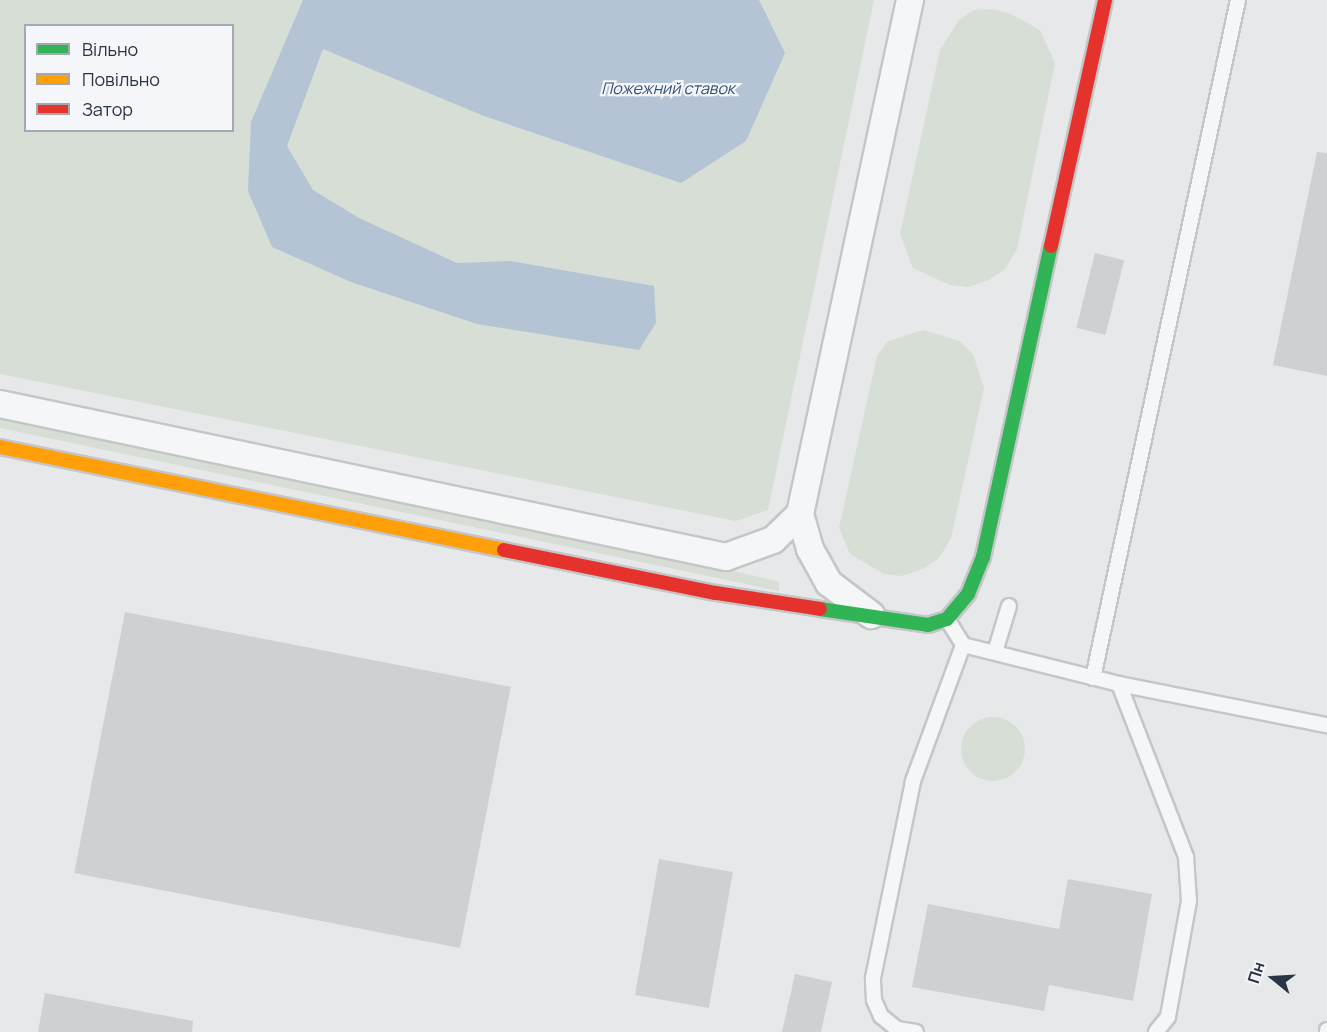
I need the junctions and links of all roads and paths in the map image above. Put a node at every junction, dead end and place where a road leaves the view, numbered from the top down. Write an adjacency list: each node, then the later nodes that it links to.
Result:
1 (910, 0): 6 (street)
2 (1105, 0): 9 (street)
3 (1238, 0): 12 (lane)
4 (0, 404): 6 (street)
5 (0, 447): 8 (street)
6 (800, 514): 8 (street)
7 (1009, 606): 11 (lane)
8 (871, 615): 9 (street)
9 (947, 619): 10 (lane)
10 (963, 645): 11 (lane); 15 (lane)
11 (995, 652): 12 (lane)
12 (1094, 678): 13 (lane)
13 (1119, 684): 14 (lane); 16 (lane)
14 (1327, 725)
15 (916, 1032)
16 (1156, 1032)

